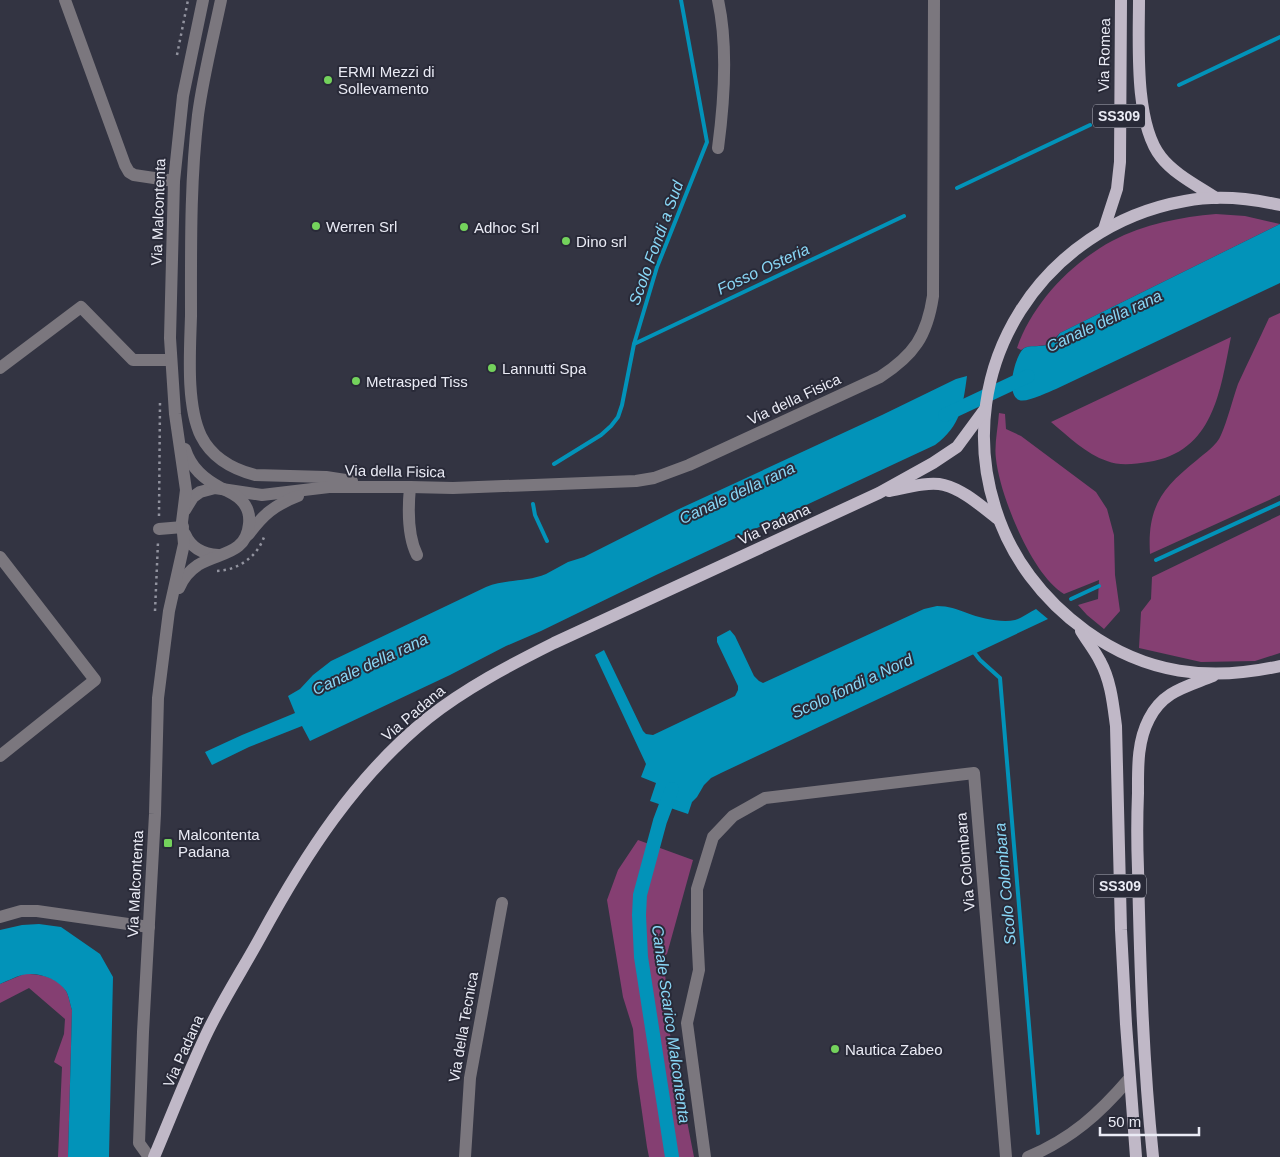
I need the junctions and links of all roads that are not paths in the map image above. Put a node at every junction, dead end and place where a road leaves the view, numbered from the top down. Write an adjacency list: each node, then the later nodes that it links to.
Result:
1 (65, 0): 11 (street)
2 (203, 0): 8 (street, Via Malcontenta)
3 (221, 0): 9 (street)
4 (718, 0): 10 (street)
5 (934, 0): 20 (street, Via della Fisica)
6 (1121, 0): 14 (main road, Via Romea / SS309)
7 (1139, 0): 12 (main road, SS309)
8 (190, 54): 9 (street); 11 (street, Via Malcontenta)
9 (213, 57): 20 (street)
10 (718, 148)
11 (174, 181): 15 (street, Via Malcontenta)
12 (1216, 198): 13 (main road, SS309); 14 (main road, SS309)
13 (1280, 205)
14 (1104, 229): 17 (main road, SS309)
15 (171, 360): 16 (street); 18 (street, Via Malcontenta)
16 (0, 368)
17 (985, 408): 22 (main road, Via Padana); 24 (main road, SS309)
18 (178, 428): 21 (street, Via Malcontenta); 23 (street, Via Malcontenta)
19 (329, 487): 20 (street, Via della Fisica); 21 (street, Via della Fisica); 27 (street, Via della Fisica)
20 (406, 487): 29 (street)
21 (223, 489): 23 (street); 27 (street, Via Malcontenta)
22 (879, 493): 24 (main road, Via Padana); 41 (main road, Via Padana)
23 (184, 511): 26 (street, Via Malcontenta)
24 (998, 519): 32 (main road, SS309)
25 (159, 529): 26 (street)
26 (183, 530): 28 (street); 31 (street, Via Malcontenta)
27 (245, 539): 28 (street, Via Malcontenta)
28 (225, 554): 31 (street, Via Malcontenta)
29 (417, 555)
30 (0, 557): 35 (street)
31 (169, 612): 38 (street, Via Malcontenta)
32 (1077, 625): 34 (main road, SS309); 39 (main road, SS309)
33 (1280, 666): 34 (main road, SS309)
34 (1218, 674): 47 (main road, SS309)
35 (0, 756)
36 (502, 903): 42 (street, Via della Tecnica)
37 (0, 917): 38 (street)
38 (149, 927): 40 (street, Via Malcontenta)
39 (1129, 1079): 45 (street); 46 (main road, SS309)
40 (149, 1157)
41 (154, 1157)
42 (465, 1157)
43 (705, 1157): 44 (street, Via Colombara)
44 (1006, 1157)
45 (1028, 1157)
46 (1136, 1157)
47 (1153, 1157)

